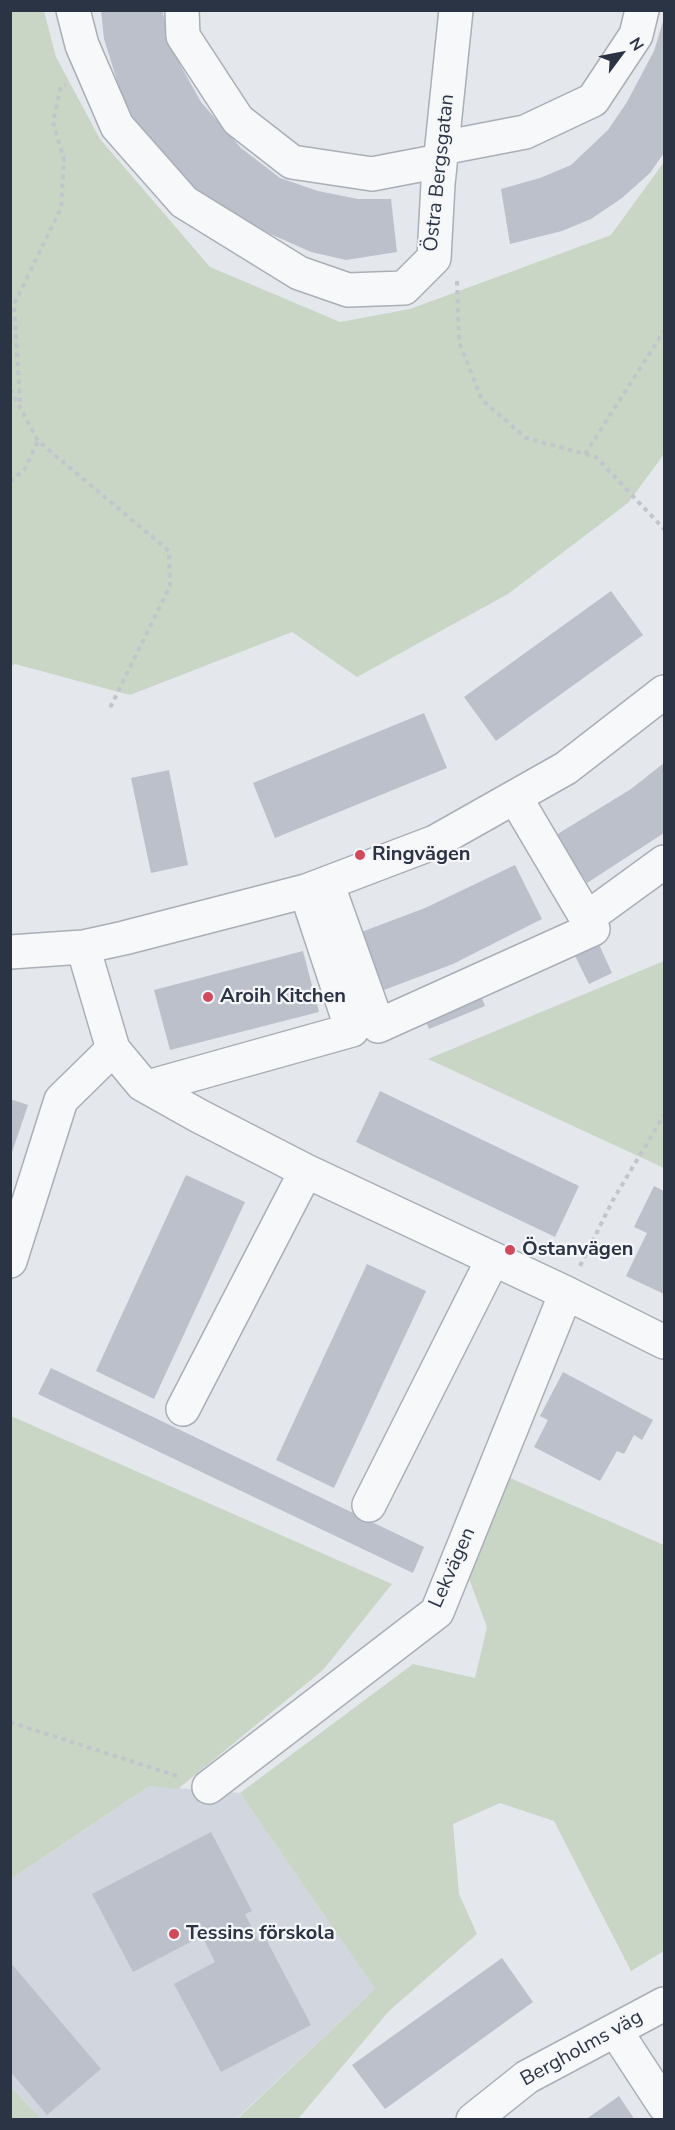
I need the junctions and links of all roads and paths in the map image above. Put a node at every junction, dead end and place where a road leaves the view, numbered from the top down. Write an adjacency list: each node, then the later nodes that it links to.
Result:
1 (73, 10): 5 (street, Östra Bergsgatan)
2 (182, 10): 6 (street)
3 (456, 10): 6 (street, Östra Bergsgatan)
4 (642, 10): 6 (street)
5 (95, 79): 7 (street, Östra Bergsgatan); 10 (path)
6 (441, 154): 7 (street, Östra Bergsgatan)
7 (435, 236): 12 (path)
8 (664, 331): 12 (path)
9 (10, 389): 10 (path)
10 (20, 406): 11 (path)
11 (38, 441): 13 (path); 16 (path)
12 (585, 454): 14 (path)
13 (10, 482)
14 (664, 529)
15 (664, 692): 17 (street)
16 (110, 710)
17 (515, 797): 19 (street); 20 (street)
18 (664, 862): 20 (street)
19 (317, 887): 20 (street); 21 (street); 24 (street)
20 (587, 918)
21 (83, 947): 22 (street); 23 (street)
22 (10, 952)
23 (112, 1049): 24 (street); 28 (street)
24 (148, 1087): 26 (street)
25 (664, 1114): 29 (path)
26 (306, 1171): 27 (street); 31 (street)
27 (494, 1259): 29 (street); 32 (street)
28 (10, 1261)
29 (566, 1293): 30 (street); 34 (street, Lekvägen)
30 (664, 1342)
31 (183, 1409)
32 (369, 1505)
33 (10, 1722): 34 (path)
34 (209, 1787)
35 (664, 2004): 36 (street, Bergholms väg)
36 (615, 2030): 37 (street); 38 (street, Bergholms väg)
37 (664, 2105)
38 (473, 2120)

